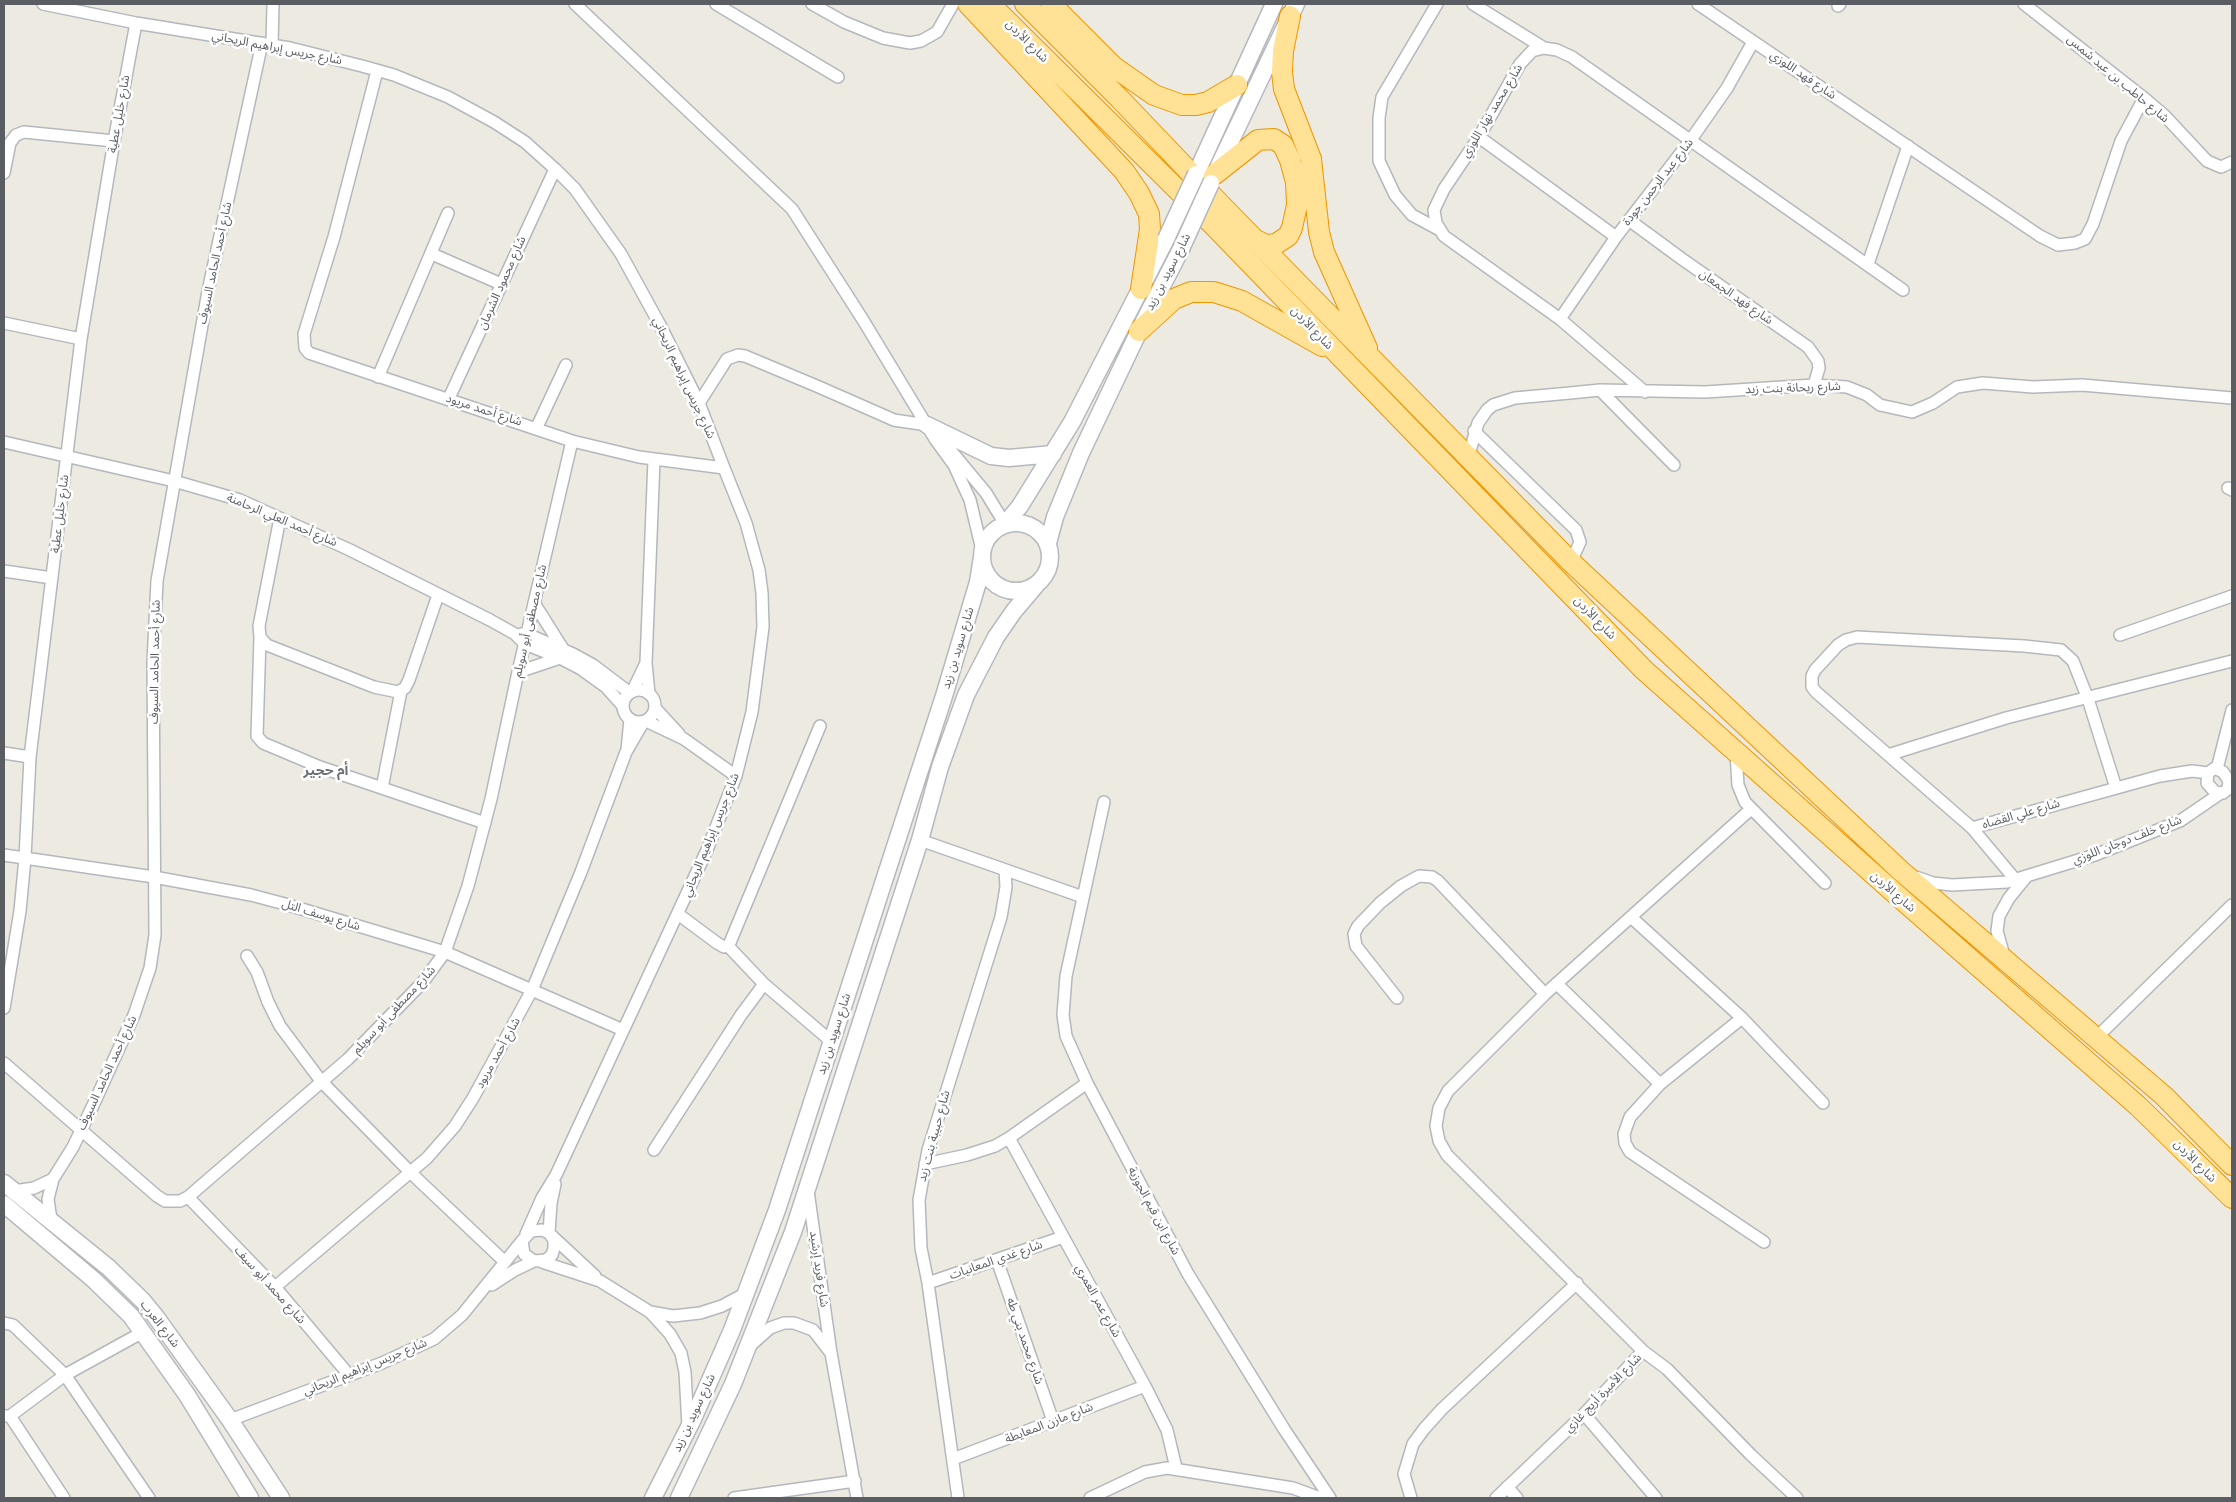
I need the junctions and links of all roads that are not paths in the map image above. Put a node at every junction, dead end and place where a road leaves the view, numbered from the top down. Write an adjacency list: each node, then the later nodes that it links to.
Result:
1 (49, 4): 16 (street, شارع جريس إبراهيم الريحاني)
2 (273, 4): 18 (street, شارع أحمد الحامد السيوف)
3 (575, 4): 56 (street)
4 (716, 4): 21 (street)
5 (812, 4): 6 (street)
6 (953, 4)
7 (968, 4): 40 (highway)
8 (990, 4): 46 (highway, شارع الأردن)
9 (1025, 4): 36 (highway, شارع الأردن)
10 (1052, 4): 22 (highway)
11 (1437, 4): 34 (street)
12 (1473, 4): 19 (street)
13 (1700, 4): 17 (street, شارع فهد اللوزي)
14 (2024, 4): 23 (street, شارع حاطب بن عبد شمس)
15 (1287, 8): 22 (main road, شارع سويد بن زيد); 31 (main road, شارع سويد بن زيد); 47 (highway)
16 (136, 22): 18 (street, شارع جريس إبراهيم الريحاني); 25 (street, شارع خليل عطية)
17 (1753, 42): 26 (street, شارع عبد الرحمن جودة); 27 (street, شارع فهد اللوزي)
18 (267, 44): 20 (street, شارع جريس إبراهيم الريحاني); 67 (street, شارع أحمد الحامد السيوف)
19 (1544, 48): 24 (street, شارع محمد نهار اللوزي); 26 (street)
20 (377, 71): 29 (street, شارع جريس إبراهيم الريحاني); 49 (street, شارع أحمد مريود)
21 (838, 77)
22 (1236, 85): 31 (main road, شارع سويد بن زيد)
23 (2144, 98): 27 (street, شارع فهد اللوزي); 28 (street, شارع حاطب بن عبد شمس)
24 (1479, 137): 34 (street, شارع محمد نهار اللوزي); 35 (street)
25 (114, 141): 30 (street); 45 (street, شارع خليل عطية)
26 (1690, 141): 33 (street, شارع عبد الرحمن جودة); 38 (street)
27 (1908, 146): 38 (street)
28 (2232, 162)
29 (556, 169): 39 (street, شارع محمود الشرمان); 55 (street, شارع جريس إبراهيم الريحاني)
30 (4, 173)
31 (1207, 177): 36 (highway); 40 (main road, شارع سويد بن زيد, bridge); 44 (main road, شارع سويد بن زيد, bridge)
32 (448, 213): 37 (street)
33 (1629, 220): 35 (street, شارع عبد الرحمن جودة); 50 (street, شارع فهد الجمعان)
34 (1438, 229): 42 (street)
35 (1616, 237): 42 (street, شارع عبد الرحمن جودة)
36 (1254, 238): 47 (highway, شارع الأردن)
37 (432, 254): 39 (street); 49 (street)
38 (1868, 264): 41 (street)
39 (501, 284): 53 (street, شارع محمود الشرمان)
40 (1142, 289): 61 (main road, شارع سويد بن زيد)
41 (1903, 290)
42 (1560, 319): 52 (street)
43 (4, 323): 45 (street)
44 (1139, 331): 46 (highway); 70 (main road, شارع سويد بن زيد)
45 (81, 339): 62 (street, شارع خليل عطية)
46 (1332, 349): 98 (highway, شارع الأردن)
47 (1372, 359): 63 (highway, شارع الأردن)
48 (566, 365): 57 (street)
49 (378, 377): 53 (street, شارع أحمد مريود)
50 (1814, 386): 52 (street, شارع ريحانة بنت زيد); 54 (street, شارع ريحانة بنت زيد)
51 (1600, 390): 52 (street, شارع ريحانة بنت زيد); 58 (street, شارع ريحانة بنت زيد); 65 (street)
52 (1646, 392)
53 (449, 398): 57 (street, شارع أحمد مريود)
54 (2232, 398)
55 (699, 403): 56 (street); 66 (street, شارع جريس إبراهيم الريحاني)
56 (927, 425): 61 (main road); 69 (street); 71 (street)
57 (537, 427): 59 (street, شارع أحمد مريود)
58 (1474, 431): 63 (street, شارع ريحانة بنت زيد); 72 (street)
59 (572, 441): 64 (street, شارع أحمد مريود); 78 (street, شارع مصطفى أبو سويلم)
60 (4, 442): 62 (street, شارع أحمد العلي الرحامنة)
61 (1052, 454): 69 (main road, شارع سويد بن زيد)
62 (67, 458): 67 (street, شارع أحمد العلي الرحامنة); 74 (street, شارع خليل عطية)
63 (1468, 458): 72 (highway, شارع الأردن)
64 (654, 460): 66 (street, شارع أحمد مريود); 84 (street)
65 (1674, 465)
66 (724, 468): 103 (street, شارع جريس إبراهيم الريحاني)
67 (174, 481): 68 (street, شارع أحمد العلي الرحامنة); 116 (street, شارع أحمد الحامد السيوف)
68 (280, 518): 76 (street, شارع أحمد العلي الرحامنة); 80 (street)
69 (1005, 524): 70 (main road); 71 (main road)
70 (1048, 543): 75 (main road)
71 (982, 554): 75 (main road); 136 (main road, شارع سويد بن زيد)
72 (1571, 562): 115 (highway, شارع الأردن)
73 (4, 570): 74 (street)
74 (52, 578): 101 (street, شارع خليل عطية)
75 (1036, 585): 111 (main road, شارع سويد بن زيد)
76 (438, 595): 81 (street, شارع أحمد العلي الرحامنة); 86 (street)
77 (2232, 596): 79 (street)
78 (534, 603): 81 (street, شارع مصطفى أبو سويلم); 82 (street, شارع أحمد العلي الرحامنة)
79 (2120, 635)
80 (260, 637): 86 (street); 104 (street)
81 (526, 639): 82 (street, شارع أحمد العلي الرحامنة); 85 (street, شارع مصطفى أبو سويلم)
82 (562, 653): 85 (street); 87 (street, شارع أحمد العلي الرحامنة); 90 (street, شارع أحمد العلي الرحامنة)
83 (2232, 661): 89 (street)
84 (646, 663): 87 (street); 88 (street)
85 (518, 672): 109 (street, شارع مصطفى أبو سويلم)
86 (401, 691): 104 (street)
87 (631, 693): 88 (street); 90 (street)
88 (649, 694): 91 (street)
89 (2088, 699): 100 (street); 100 (street, شارع علي القضاه); 105 (street)
90 (623, 706): 93 (street)
91 (655, 708): 94 (street); 96 (street)
92 (2232, 710): 102 (street)
93 (630, 719): 94 (street); 97 (street, شارع أحمد مريود)
94 (645, 721): 96 (street); 97 (street, شارع أحمد مريود)
95 (820, 726): 123 (street)
96 (684, 739): 103 (street)
97 (626, 752): 129 (street, شارع أحمد مريود)
98 (1736, 752): 108 (street); 153 (highway, شارع الأردن)
99 (4, 753): 101 (street)
100 (1888, 755): 110 (street, شارع علي القضاه)
101 (30, 757): 113 (street, شارع خليل عطية)
102 (2212, 771): 105 (street, شارع علي القضاه); 106 (street); 106 (street)
103 (736, 776): 121 (street, شارع جريس إبراهيم الريحاني)
104 (382, 788): 109 (street)
105 (2116, 788): 110 (street, شارع علي القضاه)
106 (2227, 790): 117 (street, شارع خلف دوجان اللوزي)
107 (1104, 802): 119 (street, شارع ابن قيم الجوزية)
108 (1751, 809): 118 (street); 122 (street)
109 (485, 823): 124 (street, شارع مصطفى أبو سويلم)
110 (1972, 828): 117 (street)
111 (920, 840): 114 (street); 150 (main road, شارع سويد بن زيد)
112 (4, 855): 113 (street, شارع يوسف التل)
113 (26, 858): 116 (street, شارع يوسف التل); 132 (street, شارع خليل عطية)
114 (1005, 870): 119 (street); 145 (street, شارع حبيبة بنت زيد)
115 (1901, 872): 117 (street, شارع خلف دوجان اللوزي); 126 (highway, شارع الأردن)
116 (154, 877): 124 (street, شارع يوسف التل); 142 (street, شارع أحمد الحامد السيوف)
117 (2021, 880): 126 (street)
118 (1825, 882)
119 (1083, 897): 139 (street, شارع ابن قيم الجوزية)
120 (2232, 904): 135 (street)
121 (678, 914): 123 (street); 134 (street, شارع جريس إبراهيم الريحاني)
122 (1632, 918): 128 (street); 133 (street)
123 (728, 946): 127 (street)
124 (445, 952): 129 (street, شارع يوسف التل); 138 (street, شارع مصطفى أبو سويلم)
125 (247, 956): 138 (street)
126 (2007, 961): 135 (highway, شارع الأردن)
127 (764, 984): 136 (street); 144 (street)
128 (1557, 984): 130 (street); 140 (street)
129 (532, 990): 134 (street, شارع يوسف التل); 147 (street, شارع أحمد مريود)
130 (1545, 994): 131 (street); 165 (street)
131 (1397, 998)
132 (4, 1008)
133 (1742, 1018): 140 (street); 141 (street)
134 (623, 1030): 148 (street, شارع جريس إبراهيم الريحاني)
135 (2095, 1039): 146 (highway, شارع الأردن)
136 (832, 1042): 168 (main road, شارع سويد بن زيد)
137 (4, 1063): 142 (street)
138 (321, 1082): 147 (street); 152 (street, شارع مصطفى أبو سويلم)
139 (1087, 1083): 143 (street); 199 (street, شارع ابن قيم الجوزية)
140 (1660, 1084): 159 (street)
141 (1823, 1103)
142 (81, 1130): 149 (street, شارع أحمد الحامد السيوف); 152 (street)
143 (1009, 1138): 145 (street); 157 (street, شارع عمر العمري)
144 (654, 1150)
145 (925, 1164): 164 (street, شارع حبيبة بنت زيد)
146 (2232, 1165)
147 (411, 1173): 161 (street); 166 (street, شارع أحمد مريود)
148 (556, 1175): 156 (street, شارع جريس إبراهيم الريحاني); 158 (street, شارع جريس إبراهيم الريحاني)
149 (53, 1179): 151 (street); 155 (street, شارع أحمد الحامد السيوف)
150 (808, 1185): 172 (main road, شارع سويد بن زيد); 174 (street, شارع فريد إرشيد)
151 (9, 1187): 155 (main road, شارع العرب)
152 (188, 1197): 166 (street, شارع محمد أبو سيف)
153 (2232, 1198)
154 (4, 1204): 171 (main road, شارع العرب)
155 (51, 1220): 180 (main road, شارع العرب)
156 (550, 1235): 158 (street); 162 (street); 163 (street)
157 (1063, 1236): 160 (street, شارع غدي المعانيات); 177 (street, شارع عمر العمري)
158 (524, 1238): 161 (street, شارع جريس إبراهيم الريحاني); 162 (street)
159 (1764, 1242)
160 (997, 1260): 164 (street, شارع غدي المعانيات); 181 (street, شارع محمد بني طه)
161 (505, 1262): 167 (street, شارع جريس إبراهيم الريحاني)
162 (538, 1262): 163 (street); 167 (street, شارع جريس إبراهيم الريحاني)
163 (600, 1281): 169 (street)
164 (928, 1283): 183 (street, شارع حبيبة بنت زيد)
165 (1577, 1283): 173 (street); 200 (street)
166 (274, 1287): 176 (street, شارع محمد أبو سيف)
167 (484, 1291): 176 (street, شارع جريس إبراهيم الريحاني)
168 (748, 1292): 169 (street); 182 (main road, شارع سويد بن زيد)
169 (650, 1312): 182 (street)
170 (4, 1322): 175 (street)
171 (144, 1332): 175 (street); 190 (main road, شارع العرب)
172 (748, 1348): 174 (street, شارع فريد إرشيد); 193 (main road, شارع سويد بن زيد)
173 (1643, 1351): 178 (street, شارع الأميرة أريج غازي); 204 (street, شارع الأميرة أريج غازي)
174 (831, 1353): 185 (street, شارع فريد إرشيد)
175 (65, 1375): 179 (street); 189 (street)
176 (349, 1375): 180 (street, شارع جريس إبراهيم الريحاني)
177 (1145, 1386): 181 (street, شارع مازن المعايطة); 184 (street, شارع عمر العمري)
178 (1584, 1414): 186 (street, شارع الأميرة أريج غازي); 203 (street)
179 (7, 1416): 188 (street)
180 (230, 1420): 191 (main road, شارع العرب)
181 (1054, 1421): 183 (street, شارع مازن المعايطة)
182 (688, 1428): 192 (main road, شارع سويد بن زيد)
183 (954, 1459): 196 (street, شارع حبيبة بنت زيد)
184 (1176, 1468): 197 (street); 198 (street)
185 (855, 1481): 187 (street); 195 (street, شارع فريد إرشيد)
186 (1507, 1487): 201 (street, شارع الأميرة أريج غازي); 202 (street)
187 (782, 1495): 194 (street)
188 (64, 1498)
189 (149, 1498)
190 (250, 1498)
191 (281, 1498)
192 (653, 1498)
193 (678, 1498)
194 (734, 1498)
195 (857, 1498)
196 (958, 1498)
197 (1090, 1498)
198 (1320, 1498)
199 (1330, 1498)
200 (1411, 1498)
201 (1496, 1498)
202 (1517, 1498)
203 (1656, 1498)
204 (1797, 1498)

